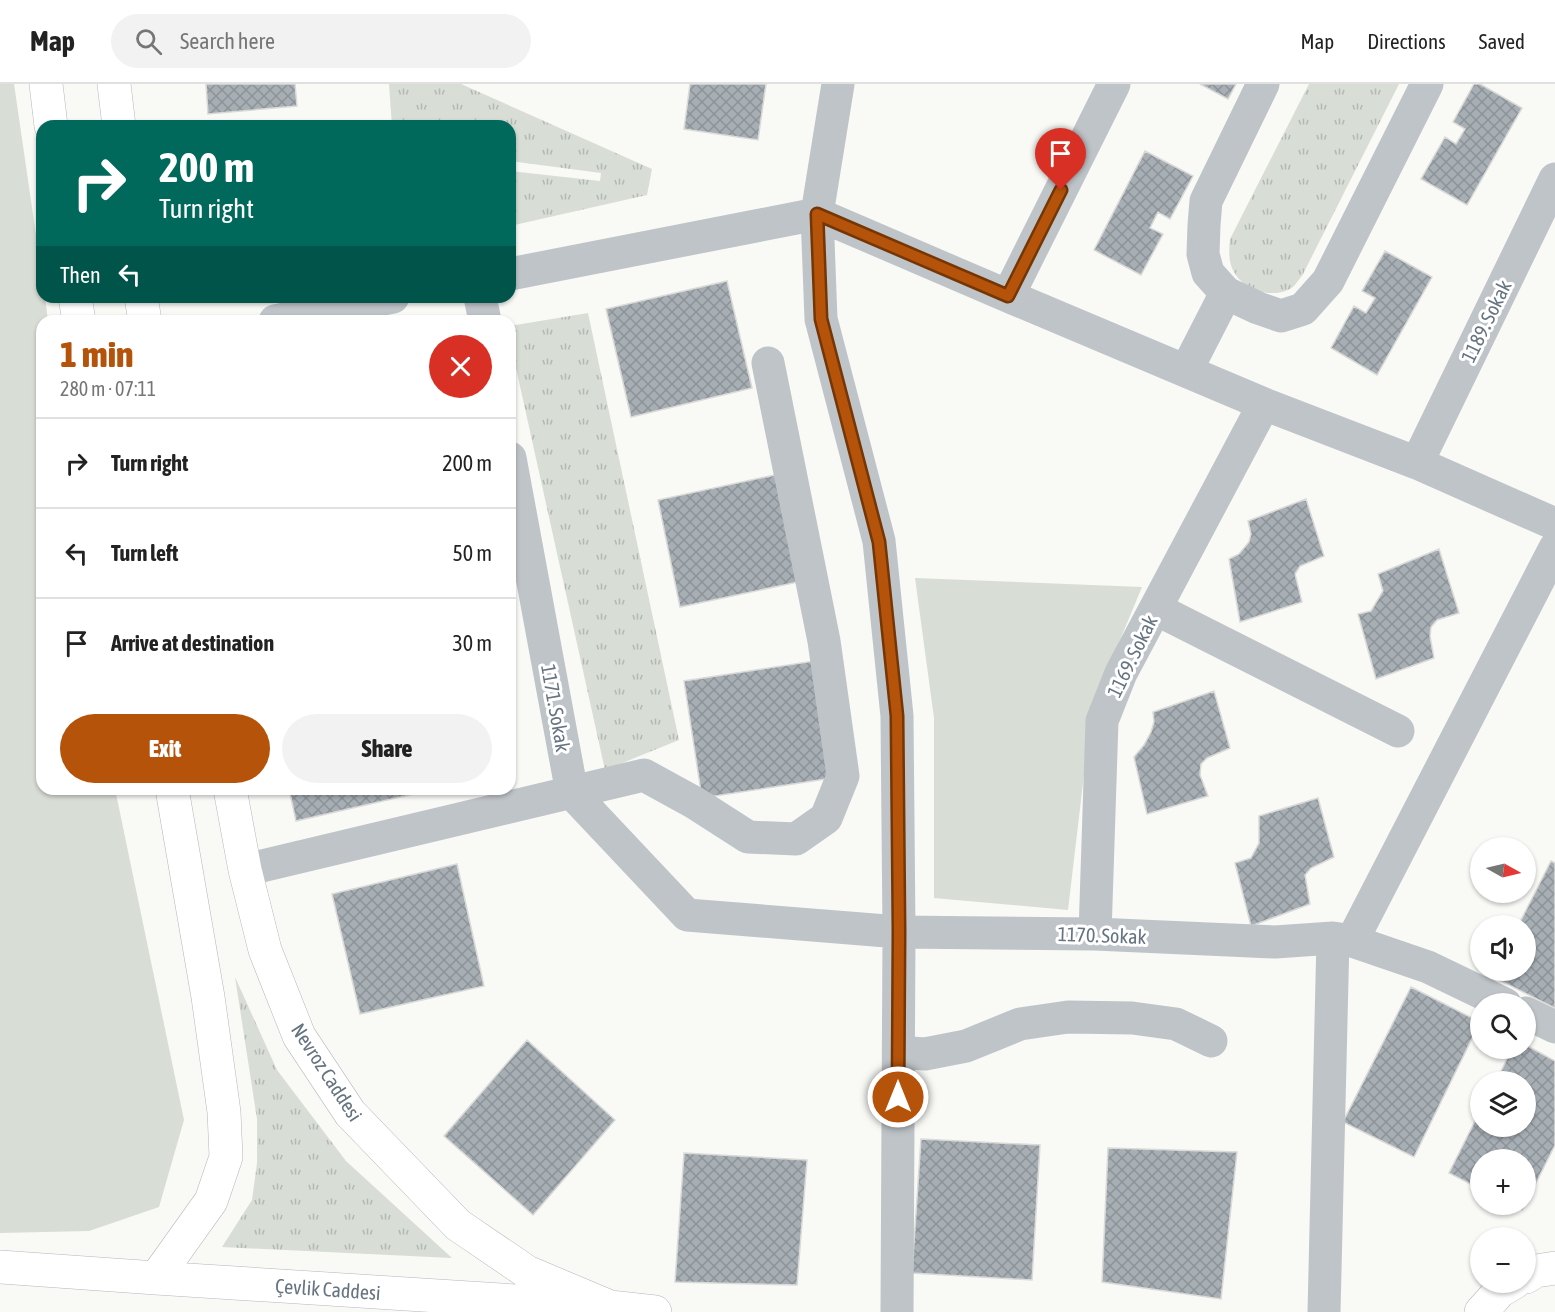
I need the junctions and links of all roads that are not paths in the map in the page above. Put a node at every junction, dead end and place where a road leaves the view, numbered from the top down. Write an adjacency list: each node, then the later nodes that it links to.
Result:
1 (46, 84): 7 (main road)
2 (114, 84): 8 (main road)
3 (838, 84): 10 (street)
4 (1114, 84): 13 (street)
5 (1263, 84): 12 (street)
6 (1427, 84): 12 (street)
7 (50, 120)
8 (118, 120)
9 (1555, 179): 19 (street, 1189. Sokak)
10 (817, 214): 11 (street); 13 (street); 29 (street)
11 (516, 272)
12 (1226, 293): 17 (street)
13 (1008, 296): 17 (street)
14 (364, 303): 15 (street)
15 (304, 315)
16 (768, 363): 25 (street)
17 (1186, 371): 18 (street)
18 (1264, 404): 19 (street); 23 (street, 1169. Sokak)
19 (1417, 463): 21 (street)
20 (516, 490): 25 (street, 1171. Sokak)
21 (1555, 524)
22 (1555, 548): 31 (street)
23 (1156, 609): 24 (street); 30 (street, 1169. Sokak)
24 (1398, 731)
25 (572, 793): 28 (street); 29 (street, 1170. Sokak)
26 (173, 795): 39 (main road)
27 (231, 795): 28 (main road, Nevroz Caddesi)
28 (245, 870): 40 (main road, Nevroz Caddesi)
29 (899, 932): 30 (street, 1170. Sokak); 36 (street)
30 (1095, 934): 31 (street, 1170. Sokak)
31 (1342, 939): 32 (street, 1170. Sokak); 43 (street)
32 (1482, 993)
33 (1536, 1018): 34 (street)
34 (1555, 1027)
35 (1211, 1041): 36 (street)
36 (899, 1052): 42 (street)
37 (0, 1267): 39 (main road, Çevlik Caddesi)
38 (1537, 1270): 44 (main road)
39 (156, 1278): 40 (main road, Çevlik Caddesi)
40 (610, 1307): 41 (main road, Çevlik Caddesi)
41 (655, 1312)
42 (897, 1312)
43 (1324, 1312)
44 (1481, 1312)

